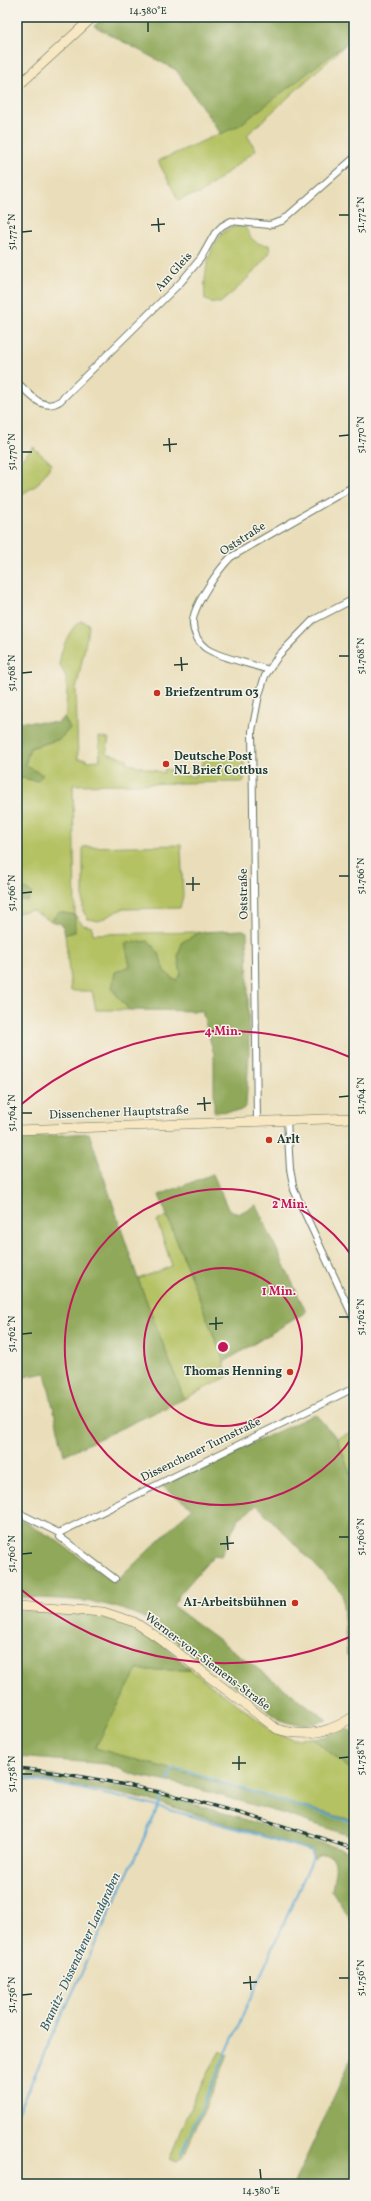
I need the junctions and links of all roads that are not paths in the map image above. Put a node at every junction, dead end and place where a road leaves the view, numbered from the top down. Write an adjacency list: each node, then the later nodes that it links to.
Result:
1 (93, 17): 2 (street)
2 (17, 87)
3 (354, 158): 4 (street, Am Gleis)
4 (17, 382)
5 (354, 486): 7 (street, Oststraße)
6 (354, 599): 7 (street, Oststraße)
7 (269, 670): 10 (street, Oststraße)
8 (354, 1118): 9 (street, Dissenchener Hauptstraße)
9 (287, 1120): 10 (street, Dissenchener Hauptstraße); 12 (street)
10 (257, 1121): 11 (street, Dissenchener Hauptstraße)
11 (17, 1130)
12 (354, 1319)
13 (354, 1388): 15 (street, Dissenchener Turnstraße)
14 (17, 1512): 15 (street)
15 (59, 1533): 16 (street)
16 (116, 1579)
17 (17, 1606): 18 (street, Werner-von-Siemens-Straße)
18 (354, 1716)

